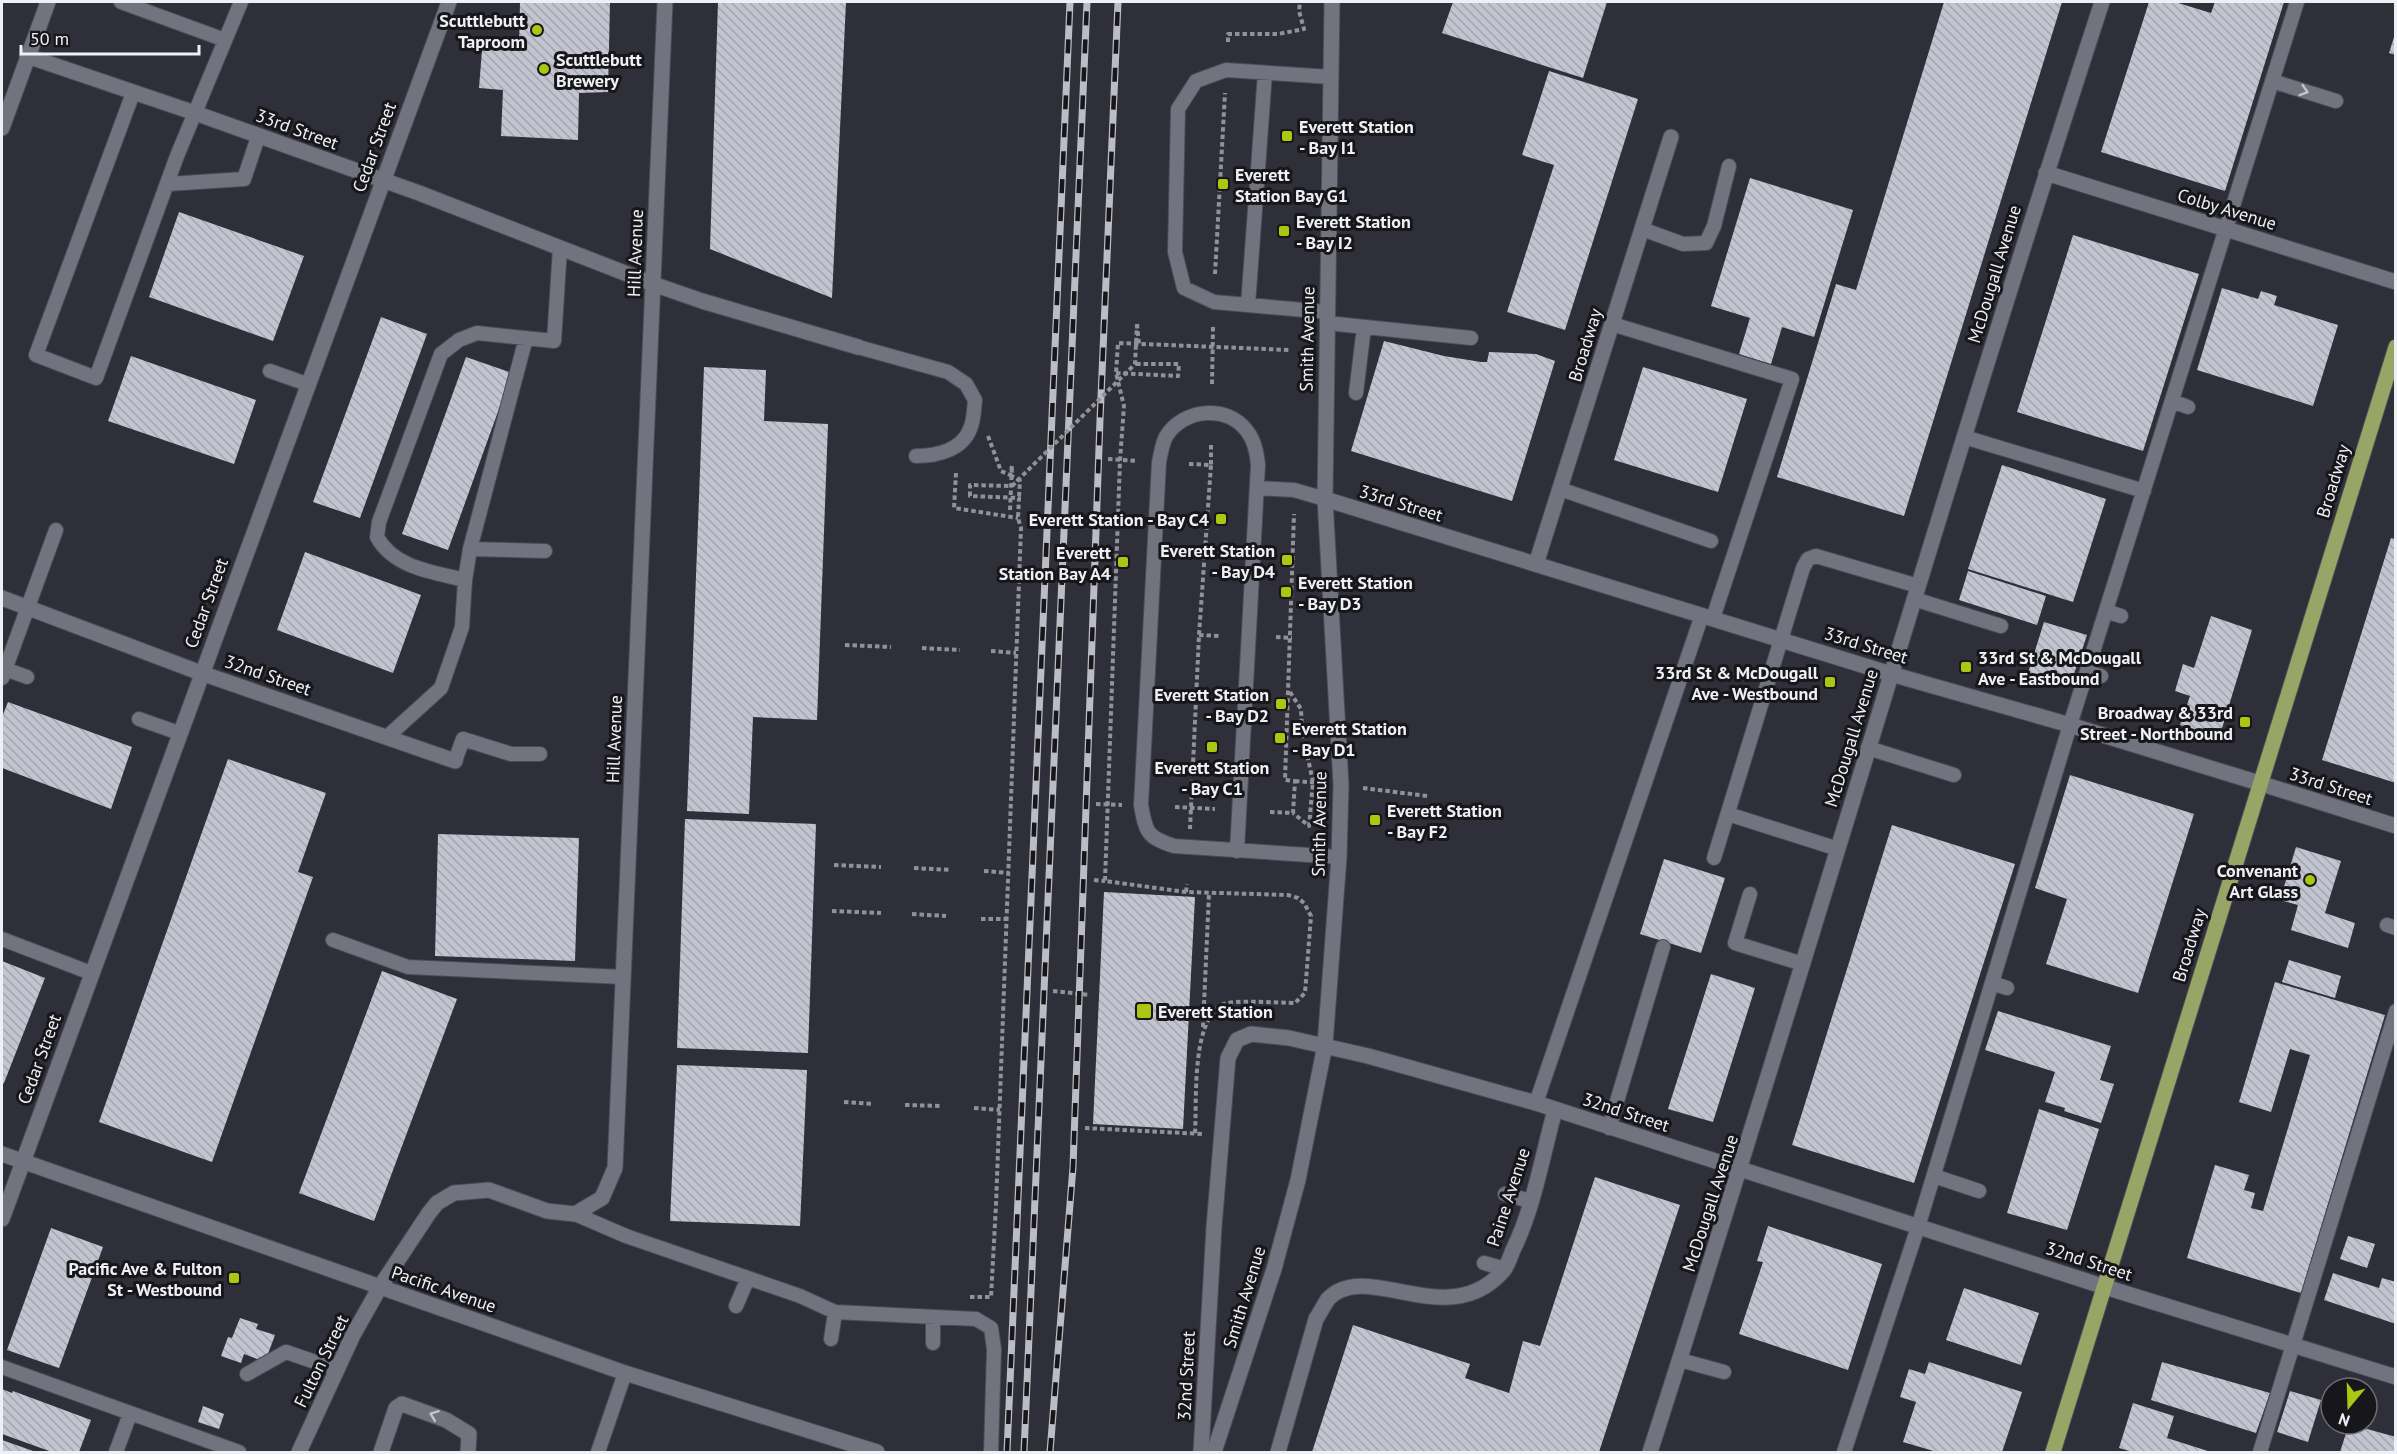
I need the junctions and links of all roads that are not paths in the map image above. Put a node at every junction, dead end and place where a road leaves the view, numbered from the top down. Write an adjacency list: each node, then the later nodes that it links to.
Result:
1 (48, 2): 10 (street)
2 (121, 2): 9 (lane)
3 (241, 2): 9 (lane)
4 (449, 2): 22 (street, Cedar Street)
5 (665, 2): 28 (street, Hill Avenue)
6 (1332, 2): 12 (street, Smith Avenue)
7 (2102, 2): 21 (street, McDougall Avenue)
8 (2297, 2): 13 (lane)
9 (225, 39): 16 (lane)
10 (27, 56): 14 (street, 33rd Street); 17 (street)
11 (1265, 73): 12 (lane); 29 (lane); 29 (lane)
12 (1330, 77): 30 (street, Smith Avenue)
13 (2272, 81): 15 (lane, one-way to 15); 25 (lane)
14 (133, 93): 16 (street, 33rd Street); 23 (lane)
15 (2336, 101)
16 (195, 113): 18 (street, 33rd Street); 23 (lane)
17 (2, 128)
18 (258, 137): 22 (street, 33rd Street); 23 (lane)
19 (1671, 137): 24 (street, Broadway)
20 (1730, 166): 24 (lane)
21 (2046, 173): 25 (street, Colby Avenue); 42 (street, McDougall Avenue)
22 (382, 180): 26 (street, 33rd Street); 38 (street, Cedar Street)
23 (168, 184)
24 (1642, 229): 31 (street, Broadway)
25 (2226, 229): 27 (street, Colby Avenue); 40 (lane)
26 (560, 248): 28 (street, 33rd Street); 33 (lane)
27 (2396, 282)
28 (653, 284): 35 (street, 33rd Street); 89 (street, Hill Avenue)
29 (1248, 305): 30 (lane)
30 (1327, 318): 32 (lane); 47 (street, Smith Avenue)
31 (1612, 324): 45 (street, Broadway); 59 (lane)
32 (1364, 327): 34 (lane); 39 (lane)
33 (526, 338): 50 (lane); 53 (lane)
34 (1471, 338)
35 (858, 347): 43 (lane)
36 (2396, 347): 76 (main road, Broadway)
37 (270, 371): 38 (lane)
38 (307, 384): 64 (street, Cedar Street)
39 (1356, 393)
40 (2172, 401): 41 (lane); 46 (lane)
41 (2188, 407)
42 (1964, 437): 46 (lane); 54 (street, McDougall Avenue)
43 (916, 456)
44 (1258, 488): 47 (lane); 80 (lane); 80 (lane)
45 (1560, 489): 49 (lane); 52 (street, Broadway)
46 (2144, 491): 57 (lane)
47 (1325, 499): 52 (street, 33rd Street); 81 (street, Smith Avenue)
48 (56, 530): 56 (lane)
49 (1711, 541)
50 (470, 549): 51 (lane); 53 (lane)
51 (545, 551)
52 (1536, 564): 59 (street, 33rd Street)
53 (465, 580): 71 (lane)
54 (1916, 592): 60 (lane); 61 (lane); 65 (street, McDougall Avenue)
55 (2, 598): 56 (street, 32nd Street)
56 (29, 608): 63 (lane); 64 (street, 32nd Street)
57 (2106, 611): 58 (lane); 62 (lane)
58 (2121, 616)
59 (1707, 617): 61 (street, 33rd Street); 94 (lane)
60 (2001, 626)
61 (1782, 639): 65 (street, 33rd Street); 77 (lane)
62 (2087, 672): 66 (lane); 69 (lane)
63 (3, 673): 67 (lane)
64 (201, 673): 70 (street, Cedar Street); 71 (street, 32nd Street)
65 (1891, 674): 69 (street, 33rd Street); 72 (street, McDougall Avenue)
66 (2101, 676)
67 (27, 677)
68 (139, 719): 70 (lane)
69 (2070, 725): 76 (street, 33rd Street); 90 (lane)
70 (179, 733): 88 (street, Cedar Street)
71 (387, 737): 74 (street, 32nd Street)
72 (1869, 748): 75 (lane); 79 (street, McDougall Avenue)
73 (540, 754): 74 (lane)
74 (455, 761)
75 (1954, 774)
76 (2259, 783): 78 (street, 33rd Street); 111 (main road, Broadway)
77 (1728, 814): 79 (lane); 82 (lane)
78 (2396, 826)
79 (1838, 849): 87 (street, McDougall Avenue)
80 (1237, 851): 81 (lane)
81 (1339, 857): 93 (street, Smith Avenue)
82 (1714, 858)
83 (1750, 894): 87 (lane)
84 (2, 939): 88 (lane)
85 (333, 940): 89 (lane)
86 (1663, 947): 96 (lane)
87 (1803, 964): 99 (street, McDougall Avenue)
88 (91, 973): 98 (street, Cedar Street)
89 (623, 977): 104 (street, Hill Avenue)
90 (1992, 983): 91 (lane); 100 (lane)
91 (2007, 988)
92 (2396, 1011): 117 (lane)
93 (1325, 1045): 94 (street, 32nd Street); 134 (street, 32nd Street); 135 (street, Smith Avenue)
94 (1536, 1103): 95 (street, 32nd Street)
95 (1555, 1110): 96 (street, 32nd Street); 103 (street, Paine Avenue)
96 (1609, 1128): 99 (street, 32nd Street)
97 (2, 1154): 98 (street, Pacific Avenue)
98 (22, 1162): 105 (street, Cedar Street); 110 (street, Pacific Avenue)
99 (1741, 1169): 106 (street, 32nd Street); 118 (street, McDougall Avenue)
100 (1934, 1176): 101 (lane); 106 (lane)
101 (1979, 1191)
102 (1505, 1194): 103 (lane)
103 (1530, 1201): 108 (street, Paine Avenue)
104 (575, 1214): 109 (lane); 110 (street)
105 (2, 1219)
106 (1918, 1227): 111 (street, 32nd Street); 138 (lane)
107 (1484, 1263): 108 (lane)
108 (1504, 1269): 136 (street, Paine Avenue)
109 (748, 1278): 112 (lane); 113 (lane)
110 (380, 1287): 120 (street, Fulton Street); 122 (street, Pacific Avenue)
111 (2105, 1287): 117 (street, 32nd Street); 139 (main road, Broadway)
112 (736, 1306)
113 (835, 1312): 114 (lane); 115 (lane)
114 (933, 1318): 116 (lane); 133 (lane)
115 (831, 1339)
116 (933, 1343)
117 (2292, 1345): 124 (street, 32nd Street); 140 (lane)
118 (1680, 1360): 121 (lane); 137 (street, McDougall Avenue)
119 (2, 1367): 125 (lane)
120 (336, 1370): 123 (lane); 128 (street, Fulton Street)
121 (1724, 1372)
122 (625, 1373): 131 (lane); 132 (street, Pacific Avenue)
123 (247, 1374)
124 (2396, 1377)
125 (130, 1414): 126 (lane); 127 (lane)
126 (117, 1452)
127 (239, 1452)
128 (299, 1452)
129 (381, 1452): 130 (street, one-way to 129)
130 (468, 1452)
131 (598, 1452)
132 (877, 1452)
133 (991, 1452)
134 (1201, 1452)
135 (1214, 1452)
136 (1278, 1452)
137 (1650, 1452)
138 (1844, 1452)
139 (2053, 1452)
140 (2260, 1452)

